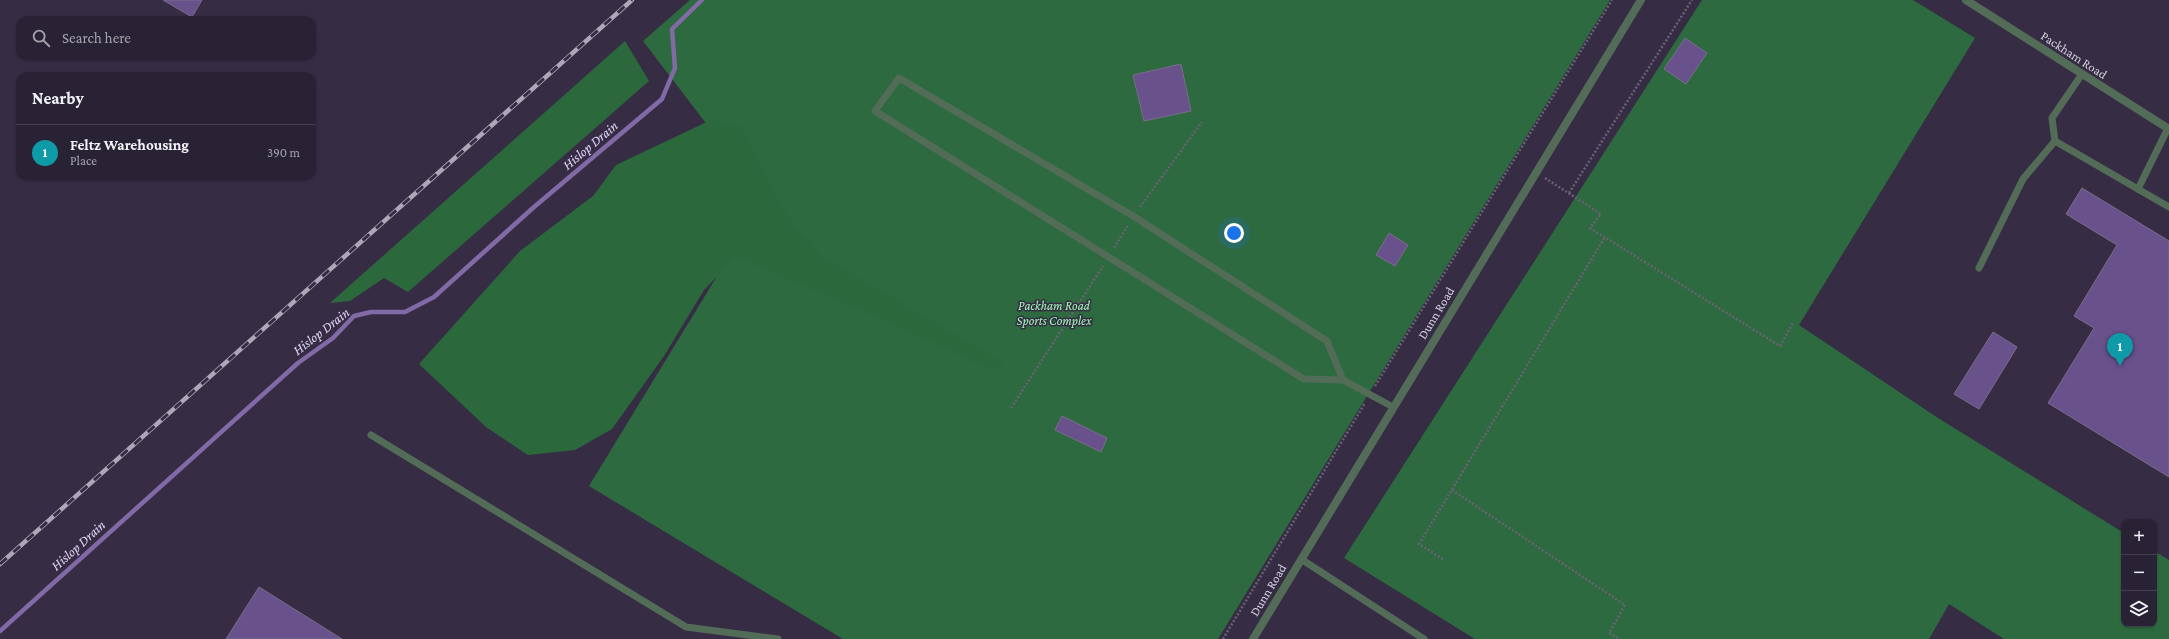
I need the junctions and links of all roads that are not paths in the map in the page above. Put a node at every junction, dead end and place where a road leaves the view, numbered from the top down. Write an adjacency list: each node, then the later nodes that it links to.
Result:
1 (1641, 0): 10 (street, Dunn Road)
2 (1966, 0): 3 (street, Packham Road)
3 (2082, 74): 4 (street, Packham Road); 5 (lane)
4 (2169, 128): 6 (lane)
5 (2055, 141): 6 (lane); 8 (lane)
6 (2138, 189): 7 (lane)
7 (2169, 207)
8 (1979, 268)
9 (1343, 380): 9 (lane); 10 (lane)
10 (1393, 407): 12 (street, Dunn Road)
11 (371, 435): 13 (lane)
12 (1301, 559): 16 (street, Dunn Road); 17 (lane)
13 (711, 630): 14 (lane); 15 (lane)
14 (710, 639)
15 (778, 639)
16 (1253, 639)
17 (1424, 639)

